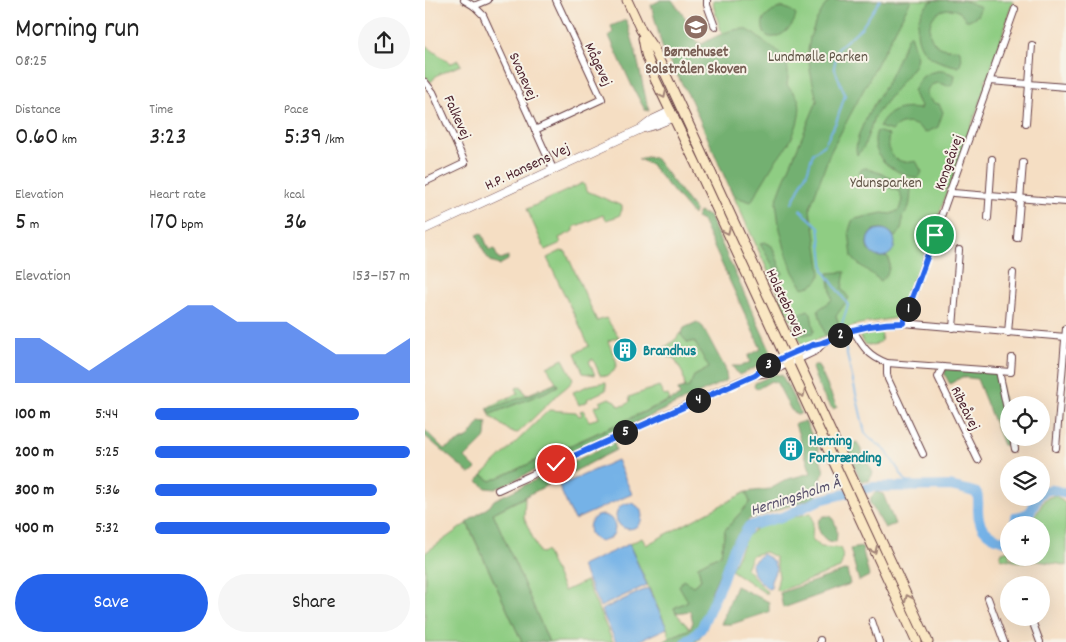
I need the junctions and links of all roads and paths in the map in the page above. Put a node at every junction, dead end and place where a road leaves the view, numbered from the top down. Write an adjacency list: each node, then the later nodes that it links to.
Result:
1 (464, 0): 6 (street, Svanevej)
2 (488, 0): 6 (street)
3 (555, 0): 16 (street, Mågevej)
4 (627, 0): 14 (main road, Holstebrovej)
5 (707, 0): 8 (street)
6 (474, 6): 16 (street, Svanevej)
7 (1015, 9): 10 (street, Kongeåvej)
8 (715, 27)
9 (1032, 45): 12 (street)
10 (990, 81): 12 (street); 21 (street, Kongeåvej)
11 (425, 82): 20 (street, Falkevej)
12 (1029, 84): 13 (street); 15 (street)
13 (1066, 87)
14 (676, 112): 19 (street, H.P. Hansens Vej); 36 (main road, Holstebrovej); 38 (main road, Holstebrovej, one-way to 38)
15 (1027, 123)
16 (535, 130): 19 (street, Svanevej)
17 (993, 159): 22 (street)
18 (1023, 163): 23 (street)
19 (553, 169): 26 (street, H.P. Hansens Vej)
20 (425, 182)
21 (951, 192): 22 (street); 30 (street, Kongeåvej)
22 (989, 196): 23 (street); 25 (street)
23 (1020, 198): 24 (street); 27 (street)
24 (1066, 202)
25 (988, 218)
26 (425, 229)
27 (1017, 238)
28 (959, 250): 31 (street)
29 (1013, 273): 34 (street)
30 (903, 323): 31 (street); 33 (street)
31 (953, 328): 34 (street)
32 (1066, 328): 35 (street)
33 (853, 330): 36 (street); 39 (street, Ribeåvej)
34 (1008, 333): 35 (street)
35 (1066, 337): 44 (street)
36 (796, 357): 38 (street); 54 (main road, Holstebrovej, one-way to 36)
37 (1012, 358): 41 (street)
38 (786, 361): 48 (street); 53 (main road, Holstebrovej, one-way to 53)
39 (887, 363): 40 (street, Ribeåvej); 46 (street)
40 (943, 367): 41 (street, Ribeåvej); 47 (street, Ribeåvej)
41 (999, 371): 42 (street)
42 (1004, 396)
43 (1014, 446): 45 (street)
44 (1056, 448)
45 (1015, 449)
46 (923, 454)
47 (978, 460)
48 (498, 490)
49 (988, 598): 55 (street)
50 (872, 621): 52 (street)
51 (1034, 626): 56 (street)
52 (879, 642)
53 (917, 642)
54 (928, 642)
55 (1004, 642)
56 (1040, 642)

